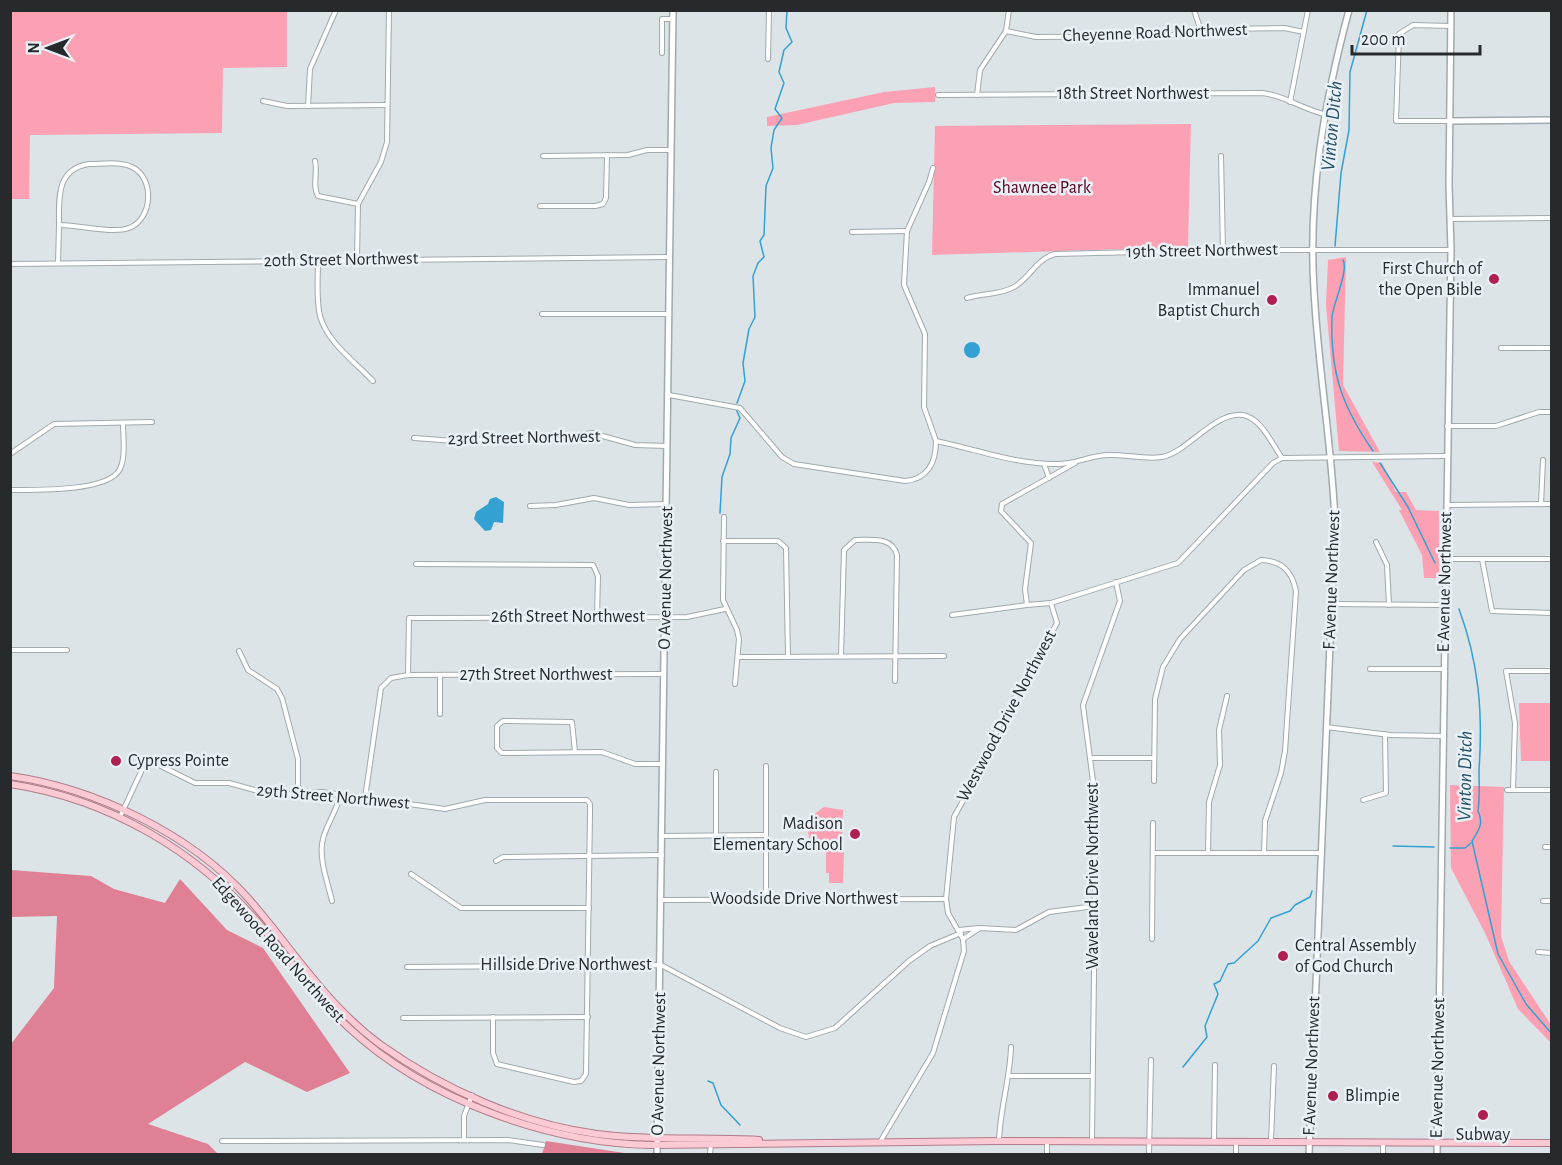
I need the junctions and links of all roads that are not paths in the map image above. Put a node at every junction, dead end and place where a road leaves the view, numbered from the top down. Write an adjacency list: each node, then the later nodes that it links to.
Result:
1 (336, 10): 22 (street)
2 (389, 10): 21 (street)
3 (674, 10): 10 (street, O Avenue Northwest)
4 (769, 10): 16 (street)
5 (1009, 10): 12 (street)
6 (1194, 10): 13 (street)
7 (1308, 10): 14 (street)
8 (1349, 10): 23 (street, F Avenue Northwest)
9 (1451, 10): 11 (street, E Avenue Northwest)
10 (673, 19): 15 (street); 26 (street, O Avenue Northwest)
11 (1450, 26): 25 (street, E Avenue Northwest); 25 (street)
12 (1006, 31): 13 (street, Cheyenne Road Northwest); 18 (street)
13 (1201, 31): 14 (street, Cheyenne Road Northwest)
14 (1304, 32): 20 (street)
15 (662, 53)
16 (768, 59)
17 (938, 95): 18 (street, 18th Street Northwest)
18 (977, 95): 20 (street, 18th Street Northwest)
19 (263, 101): 22 (street)
20 (1290, 102): 23 (street, 18th Street Northwest)
21 (387, 105): 22 (street); 32 (street)
22 (308, 106)
23 (1324, 114): 41 (street, F Avenue Northwest)
24 (1551, 120): 25 (street)
25 (1450, 121): 35 (street, E Avenue Northwest)
26 (673, 150): 27 (street); 42 (street, O Avenue Northwest)
27 (607, 155): 28 (street); 33 (street)
28 (543, 156)
29 (1221, 156): 39 (street)
30 (315, 161): 32 (street)
31 (933, 168): 37 (street)
32 (358, 204): 43 (street)
33 (540, 206)
34 (1551, 218): 35 (street)
35 (1451, 219): 40 (street, E Avenue Northwest)
36 (59, 225): 36 (street); 45 (street)
37 (907, 231): 38 (street); 59 (street)
38 (852, 232)
39 (1223, 250): 41 (street, 19th Street Northwest); 47 (street, 19th Street Northwest)
40 (1451, 250): 41 (street, 19th Street Northwest); 57 (street, E Avenue Northwest)
41 (1312, 251): 62 (street, F Avenue Northwest)
42 (670, 257): 43 (street, 20th Street Northwest); 48 (street, O Avenue Northwest)
43 (357, 259): 44 (street, 20th Street Northwest)
44 (318, 260): 45 (street, 20th Street Northwest); 52 (street)
45 (58, 263): 46 (street, 20th Street Northwest)
46 (10, 264)
47 (967, 298)
48 (670, 314): 49 (street); 53 (street, O Avenue Northwest)
49 (542, 315)
50 (1501, 348): 51 (street)
51 (1551, 348)
52 (373, 381)
53 (669, 395): 59 (street); 60 (street, O Avenue Northwest)
54 (1551, 412): 57 (street)
55 (152, 422): 56 (street)
56 (123, 423): 61 (street); 69 (street)
57 (1447, 426): 63 (street, E Avenue Northwest)
58 (414, 438): 60 (street, 23rd Street Northwest)
59 (936, 441): 67 (street)
60 (668, 446): 70 (street, O Avenue Northwest)
61 (10, 454)
62 (1331, 456): 63 (street); 64 (street); 84 (street, F Avenue Northwest)
63 (1446, 456): 73 (street, E Avenue Northwest)
64 (1282, 458): 66 (street); 82 (street, Westwood Drive Northwest)
65 (1543, 460): 71 (street)
66 (1075, 463): 67 (street); 68 (street)
67 (1044, 464): 68 (street)
68 (1049, 478): 85 (street)
69 (10, 490)
70 (667, 504): 74 (street); 92 (street, O Avenue Northwest)
71 (1541, 504): 72 (street); 73 (street)
72 (1551, 504)
73 (1446, 505): 78 (street, E Avenue Northwest)
74 (530, 506)
75 (724, 516): 76 (street)
76 (723, 541): 88 (street); 100 (street)
77 (1376, 542): 86 (street)
78 (1445, 559): 79 (street); 87 (street, E Avenue Northwest)
79 (1482, 559): 80 (street); 89 (street)
80 (1551, 559)
81 (416, 564): 91 (street)
82 (1116, 582): 83 (street, Westwood Drive Northwest); 115 (street, Waveland Drive Northwest)
83 (1051, 603): 85 (street); 146 (street, Westwood Drive Northwest)
84 (1332, 604): 86 (street); 111 (street, F Avenue Northwest)
85 (1027, 605): 90 (street)
86 (1389, 605): 87 (street)
87 (1444, 605): 102 (street, E Avenue Northwest)
88 (725, 609): 92 (street, 26th Street Northwest); 99 (street)
89 (1551, 613)
90 (952, 615)
91 (597, 617): 92 (street, 26th Street Northwest); 105 (street, 26th Street Northwest)
92 (666, 617): 104 (street, O Avenue Northwest)
93 (10, 650): 94 (street)
94 (67, 650)
95 (239, 651): 126 (street)
96 (841, 656): 97 (street); 97 (street); 100 (street)
97 (895, 656): 98 (street); 107 (street)
98 (944, 656)
99 (739, 657): 100 (street); 108 (street)
100 (788, 657)
101 (1370, 669): 102 (street)
102 (1443, 669): 113 (street, E Avenue Northwest)
103 (1551, 671): 124 (street)
104 (665, 674): 106 (street, 27th Street Northwest); 117 (street, O Avenue Northwest)
105 (408, 675): 106 (street, 27th Street Northwest); 128 (street)
106 (440, 675): 110 (street)
107 (895, 681)
108 (735, 684)
109 (1227, 696): 139 (street)
110 (440, 714)
111 (1326, 727): 112 (street); 141 (street, F Avenue Northwest)
112 (1385, 734): 113 (street); 129 (street)
113 (1442, 736): 189 (street, E Avenue Northwest)
114 (574, 752): 114 (street); 117 (street)
115 (1090, 758): 116 (street); 152 (street, Waveland Drive Northwest)
116 (1154, 758): 121 (street); 140 (street)
117 (664, 764): 135 (street, O Avenue Northwest)
118 (766, 766): 134 (street)
119 (716, 772): 133 (street)
120 (10, 776): 130 (main road, Edgewood Road Northwest)
121 (1154, 781)
122 (10, 784): 131 (main road, Edgewood Road Northwest)
123 (1507, 790): 124 (street)
124 (1513, 790): 125 (street)
125 (1551, 790)
126 (298, 794): 127 (street, 29th Street Northwest); 130 (street, 29th Street Northwest)
127 (340, 795): 128 (street, 29th Street Northwest); 149 (street)
128 (365, 798): 142 (street, 29th Street Northwest)
129 (1363, 800)
130 (124, 810): 131 (street, 29th Street Northwest); 172 (main road, Edgewood Road Northwest)
131 (120, 817): 173 (main road, Edgewood Road Northwest)
132 (1153, 824): 138 (street)
133 (716, 835): 134 (street); 135 (street)
134 (766, 835): 147 (street)
135 (663, 836): 143 (street, O Avenue Northwest)
136 (1545, 847): 137 (street)
137 (1551, 847)
138 (1153, 853): 139 (street); 157 (street)
139 (1208, 853): 140 (street)
140 (1264, 853): 141 (street)
141 (1320, 853): 185 (street, F Avenue Northwest)
142 (590, 855): 143 (street); 144 (street); 153 (street)
143 (663, 855): 148 (street, O Avenue Northwest)
144 (496, 861)
145 (411, 874): 153 (street)
146 (946, 898): 147 (street, Woodside Drive Northwest); 155 (street, Westwood Drive Northwest)
147 (766, 899): 148 (street, Woodside Drive Northwest)
148 (662, 900): 161 (street, O Avenue Northwest)
149 (332, 901)
150 (1543, 901): 151 (street)
151 (1551, 901)
152 (1095, 906): 154 (street, Hillside Drive Northwest); 171 (street, Waveland Drive Northwest)
153 (589, 908): 160 (street)
154 (980, 928): 155 (street, Hillside Drive Northwest); 156 (street)
155 (960, 932): 156 (street, Westwood Drive Northwest); 161 (street, Hillside Drive Northwest)
156 (963, 939): 188 (street, Westwood Drive Northwest)
157 (1152, 939)
158 (1538, 952): 159 (street)
159 (1551, 953)
160 (589, 965): 161 (street, Hillside Drive Northwest); 162 (street, Hillside Drive Northwest); 164 (street)
161 (661, 965): 175 (street, O Avenue Northwest)
162 (407, 967)
163 (493, 1017): 164 (street); 164 (street); 165 (street)
164 (588, 1017)
165 (402, 1018)
166 (1011, 1047): 170 (street)
167 (1150, 1060): 179 (street)
168 (1215, 1065): 183 (street)
169 (1274, 1066): 180 (street)
170 (1008, 1076): 171 (street); 178 (street)
171 (1092, 1077): 182 (street, Waveland Drive Northwest)
172 (472, 1095): 173 (street); 175 (main road, Edgewood Road Northwest)
173 (469, 1102): 176 (street); 192 (main road, Edgewood Road Northwest)
174 (711, 1137): 175 (main road, Edgewood Road Northwest); 187 (main road, Edgewood Road Northwest); 193 (street)
175 (658, 1138): 192 (street, O Avenue Northwest)
176 (464, 1140): 177 (street); 191 (street)
177 (222, 1141)
178 (999, 1141): 181 (main road, Edgewood Road Northwest); 188 (main road, Edgewood Road Northwest)
179 (1150, 1141): 182 (main road, Edgewood Road Northwest); 183 (main road, Edgewood Road Northwest); 197 (street)
180 (1270, 1141): 184 (main road, Edgewood Road Northwest); 185 (main road, Edgewood Road Northwest)
181 (1047, 1142): 182 (main road, Edgewood Road Northwest); 196 (street)
182 (1092, 1142)
183 (1214, 1142): 184 (main road, Edgewood Road Northwest)
184 (1236, 1142): 198 (street)
185 (1309, 1142): 186 (main road, Edgewood Road Northwest); 199 (street, F Avenue Northwest)
186 (1383, 1142): 189 (main road, Edgewood Road Northwest); 200 (street)
187 (790, 1143): 188 (main road, Edgewood Road Northwest); 193 (main road, Edgewood Road Northwest)
188 (879, 1143)
189 (1438, 1143): 190 (main road, Edgewood Road Northwest); 201 (street, E Avenue Northwest)
190 (1551, 1143)
191 (543, 1145)
192 (658, 1145): 193 (main road, Edgewood Road Northwest); 194 (street, O Avenue Northwest)
193 (711, 1145): 195 (street)
194 (657, 1155)
195 (710, 1155)
196 (1047, 1155)
197 (1149, 1155)
198 (1236, 1155)
199 (1309, 1155)
200 (1383, 1155)
201 (1437, 1155)

